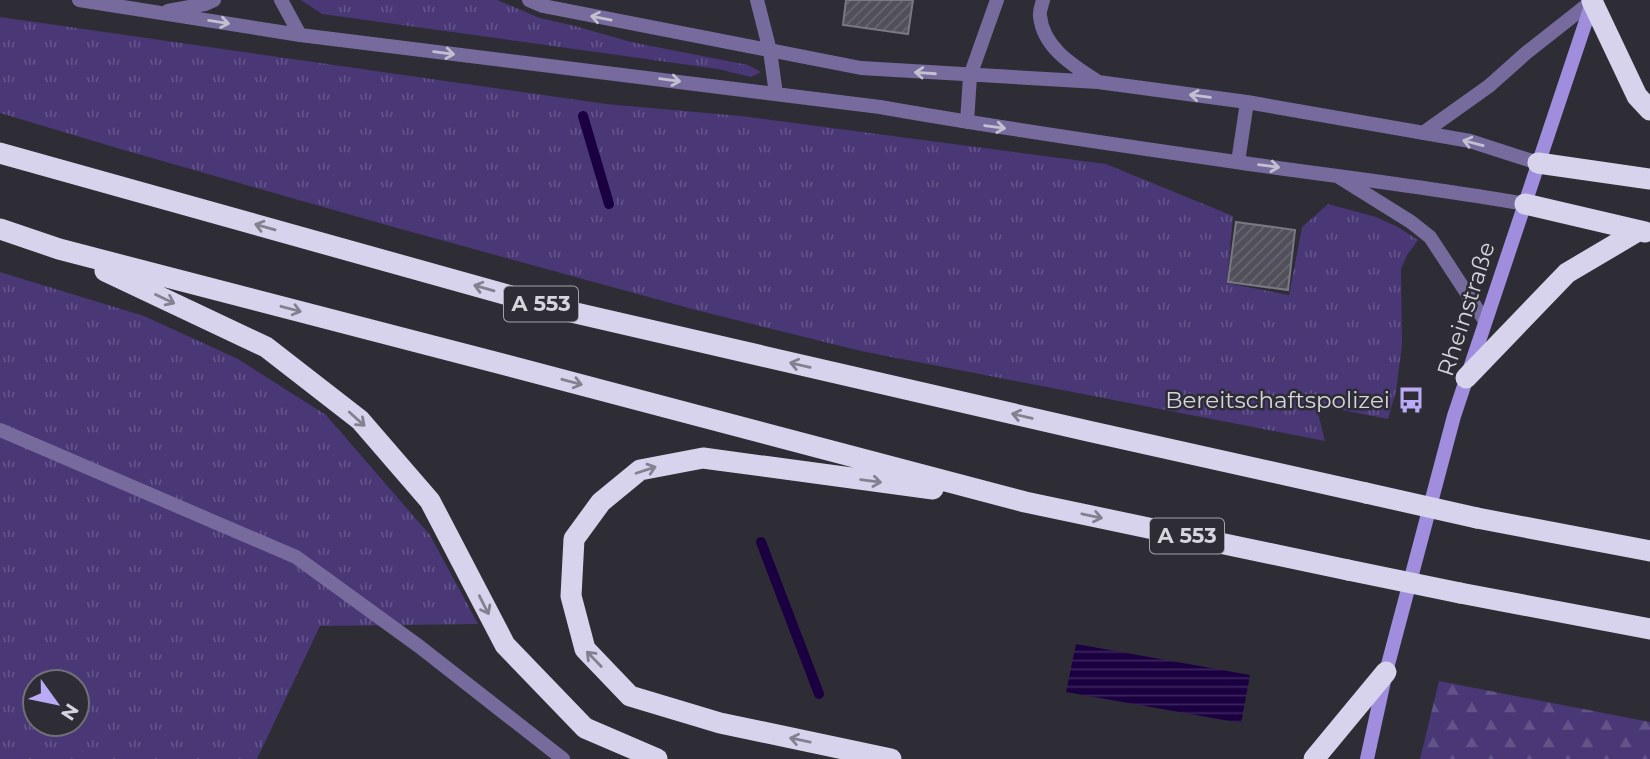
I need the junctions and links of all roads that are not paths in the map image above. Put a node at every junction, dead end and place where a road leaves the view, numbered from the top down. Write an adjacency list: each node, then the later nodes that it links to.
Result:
1 (79, 0): 9 (street)
2 (214, 0): 9 (street)
3 (281, 0): 10 (street)
4 (529, 0): 11 (street, one-way to 4)
5 (757, 0): 11 (street)
6 (997, 0): 12 (street)
7 (1043, 0): 13 (street)
8 (1593, 1): 16 (highway); 18 (street); 21 (main road, Rheinstraße)
9 (156, 13): 10 (street, one-way to 10)
10 (300, 35): 14 (street, one-way to 14)
11 (770, 51): 12 (street, one-way to 11); 14 (street)
12 (970, 76): 13 (street); 17 (street)
13 (1098, 82): 15 (street, one-way to 13)
14 (776, 94): 17 (street)
15 (1247, 102): 18 (street); 20 (street)
16 (1650, 110)
17 (967, 122): 20 (street, one-way to 20)
18 (1423, 133): 21 (street, one-way to 18)
19 (0, 153): 32 (highway, A 553, one-way to 19, bridge)
20 (1238, 162): 22 (street, one-way to 22)
21 (1538, 163): 23 (highway); 24 (main road, Rheinstraße)
22 (1335, 174): 24 (street); 28 (street)
23 (1650, 179)
24 (1525, 204): 26 (highway); 28 (main road, Rheinstraße)
25 (0, 229): 27 (highway, A 553)
26 (1644, 232): 29 (highway)
27 (59, 249): 31 (highway, A 553, one-way to 31); 36 (highway, one-way to 36)
28 (1485, 321): 29 (main road, Rheinstraße)
29 (1466, 378): 34 (main road, Rheinstraße)
30 (0, 430): 35 (street)
31 (1025, 502): 33 (highway, A 553, one-way to 33, bridge); 37 (highway, one-way to 31)
32 (1650, 551)
33 (1650, 629)
34 (1386, 672): 38 (highway); 39 (main road, Rheinstraße)
35 (563, 759)
36 (657, 759)
37 (891, 759)
38 (1314, 759)
39 (1367, 759)

